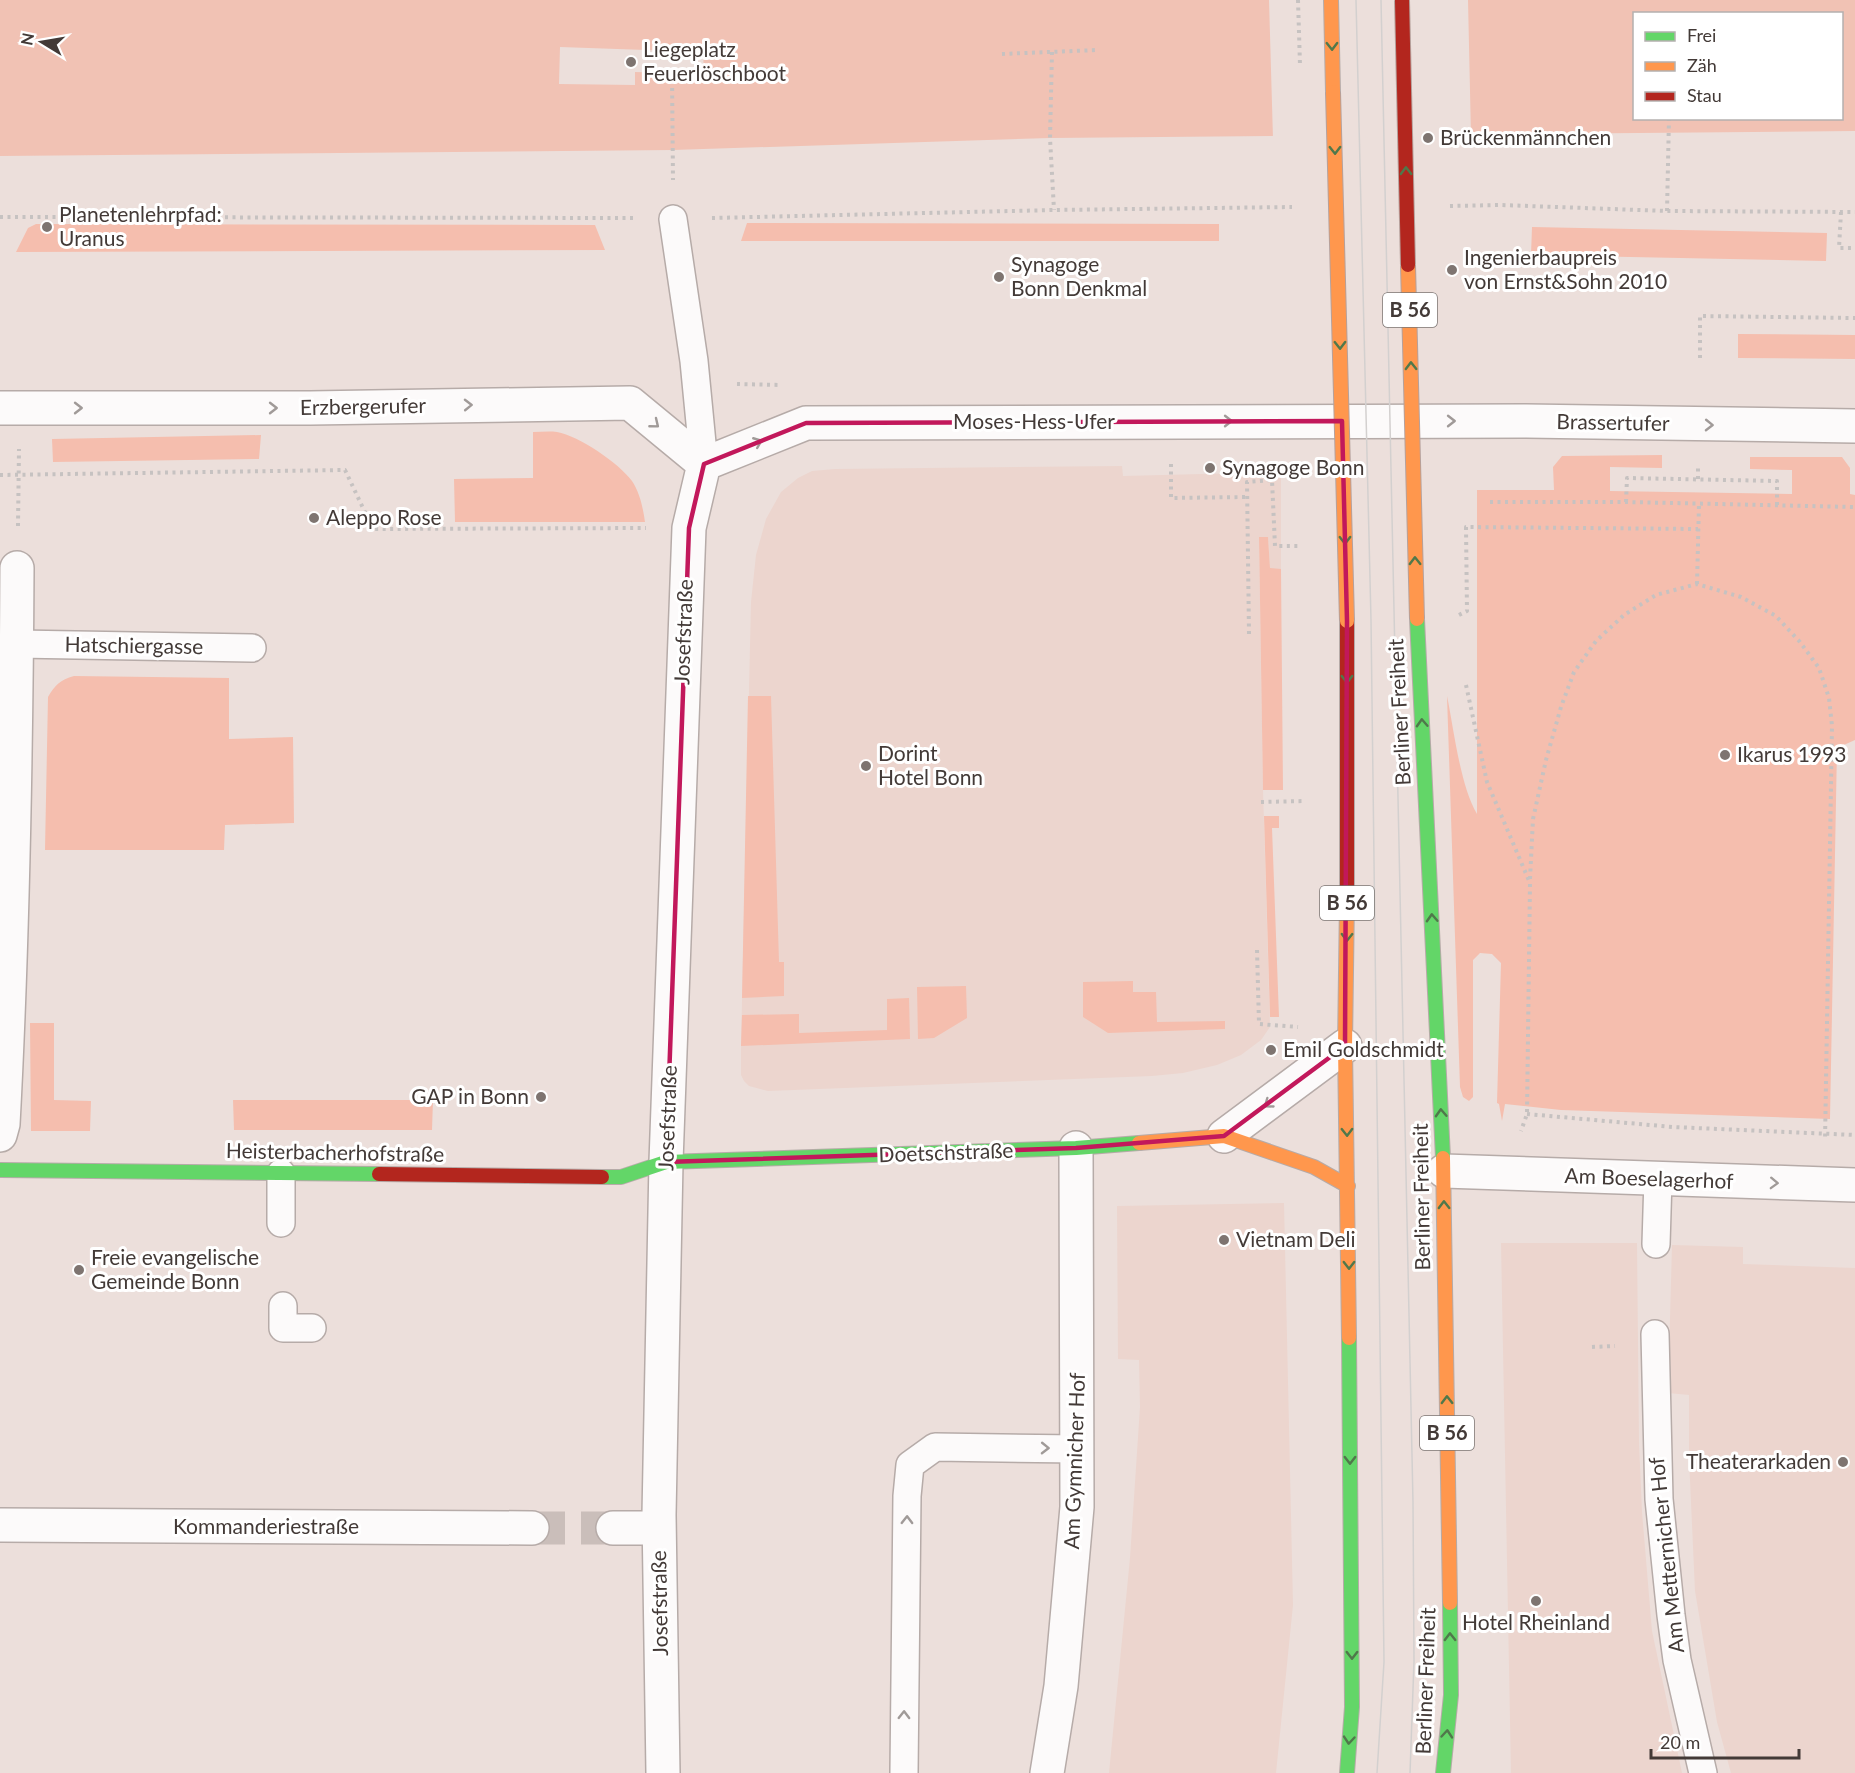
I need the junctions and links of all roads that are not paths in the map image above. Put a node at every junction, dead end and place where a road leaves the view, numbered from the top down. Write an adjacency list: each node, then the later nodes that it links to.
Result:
1 (1331, 0): 11 (main road, B 56, one-way to 11, bridge)
2 (1402, 0): 17 (main road, Berliner Freiheit / B 56, one-way to 2, bridge)
3 (673, 219): 7 (lane)
4 (10, 408): 7 (street, Erzbergerufer, one-way to 7)
5 (1372, 421): 6 (street, Brassertufer, one-way to 6); 7 (street, Moses-Hess-Ufer, one-way to 5)
6 (1855, 426)
7 (704, 464): 15 (street, Josefstraße)
8 (17, 568): 9 (street)
9 (16, 644): 10 (lane, Hatschiergasse); 12 (street)
10 (252, 648)
11 (1345, 1046): 13 (street, one-way to 13); 21 (main road, B 56, one-way to 21)
12 (0, 1135)
13 (1224, 1136): 14 (main road, Doetschstraße); 21 (main road, Doetschstraße)
14 (1076, 1148): 15 (main road, Doetschstraße); 27 (street, Am Gymnicher Hof)
15 (666, 1162): 18 (main road, Heisterbacherhofstraße); 31 (street, Josefstraße)
16 (0, 1170): 18 (main road, Heisterbacherhofstraße)
17 (1444, 1171): 19 (street, Am Boeselagerhof); 36 (main road, Berliner Freiheit / B 56, one-way to 17)
18 (281, 1173): 22 (lane)
19 (1658, 1179): 20 (street, Am Boeselagerhof, one-way to 20); 23 (lane)
20 (1840, 1185)
21 (1348, 1186): 35 (main road, B 56, one-way to 35)
22 (281, 1223)
23 (1656, 1244)
24 (283, 1306): 25 (lane)
25 (312, 1328)
26 (1655, 1334): 37 (lane, Am Metternicher Hof)
27 (1078, 1449): 33 (lane, one-way to 27); 34 (street, Am Gymnicher Hof)
28 (0, 1525): 29 (street, Kommanderiestraße)
29 (532, 1528)
30 (613, 1528): 31 (street)
31 (659, 1528): 32 (street, Josefstraße)
32 (663, 1773)
33 (904, 1773)
34 (1047, 1773)
35 (1347, 1773)
36 (1443, 1773)
37 (1703, 1773)

